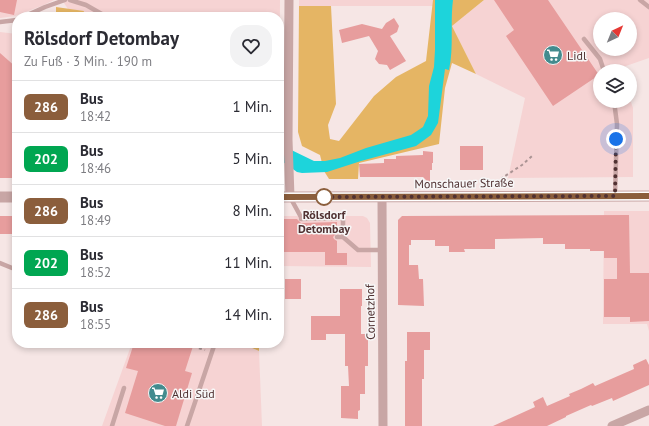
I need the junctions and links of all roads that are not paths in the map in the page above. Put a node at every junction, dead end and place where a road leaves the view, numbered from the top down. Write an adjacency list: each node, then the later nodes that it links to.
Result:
1 (65, 0): 6 (lane)
2 (70, 0): 7 (lane)
3 (289, 0): 17 (street)
4 (640, 0): 5 (lane)
5 (649, 7)
6 (34, 12)
7 (98, 12)
8 (12, 21): 9 (lane)
9 (0, 22)
10 (584, 39): 11 (lane)
11 (602, 64)
12 (615, 108): 13 (lane)
13 (615, 196): 14 (street, Monschauer Straße); 18 (street, Monschauer Straße)
14 (649, 196)
15 (0, 197): 16 (street)
16 (12, 197)
17 (285, 197): 18 (street, Monschauer Straße); 20 (lane)
18 (382, 197): 21 (street, Cornetzhof)
19 (337, 237): 20 (lane)
20 (343, 237): 21 (lane)
21 (382, 250): 29 (street, Cornetzhof)
22 (0, 263): 23 (lane)
23 (12, 268)
24 (213, 348): 28 (lane)
25 (124, 388): 27 (lane)
26 (649, 410): 30 (street)
27 (112, 426)
28 (187, 426)
29 (383, 426)
30 (612, 426)

